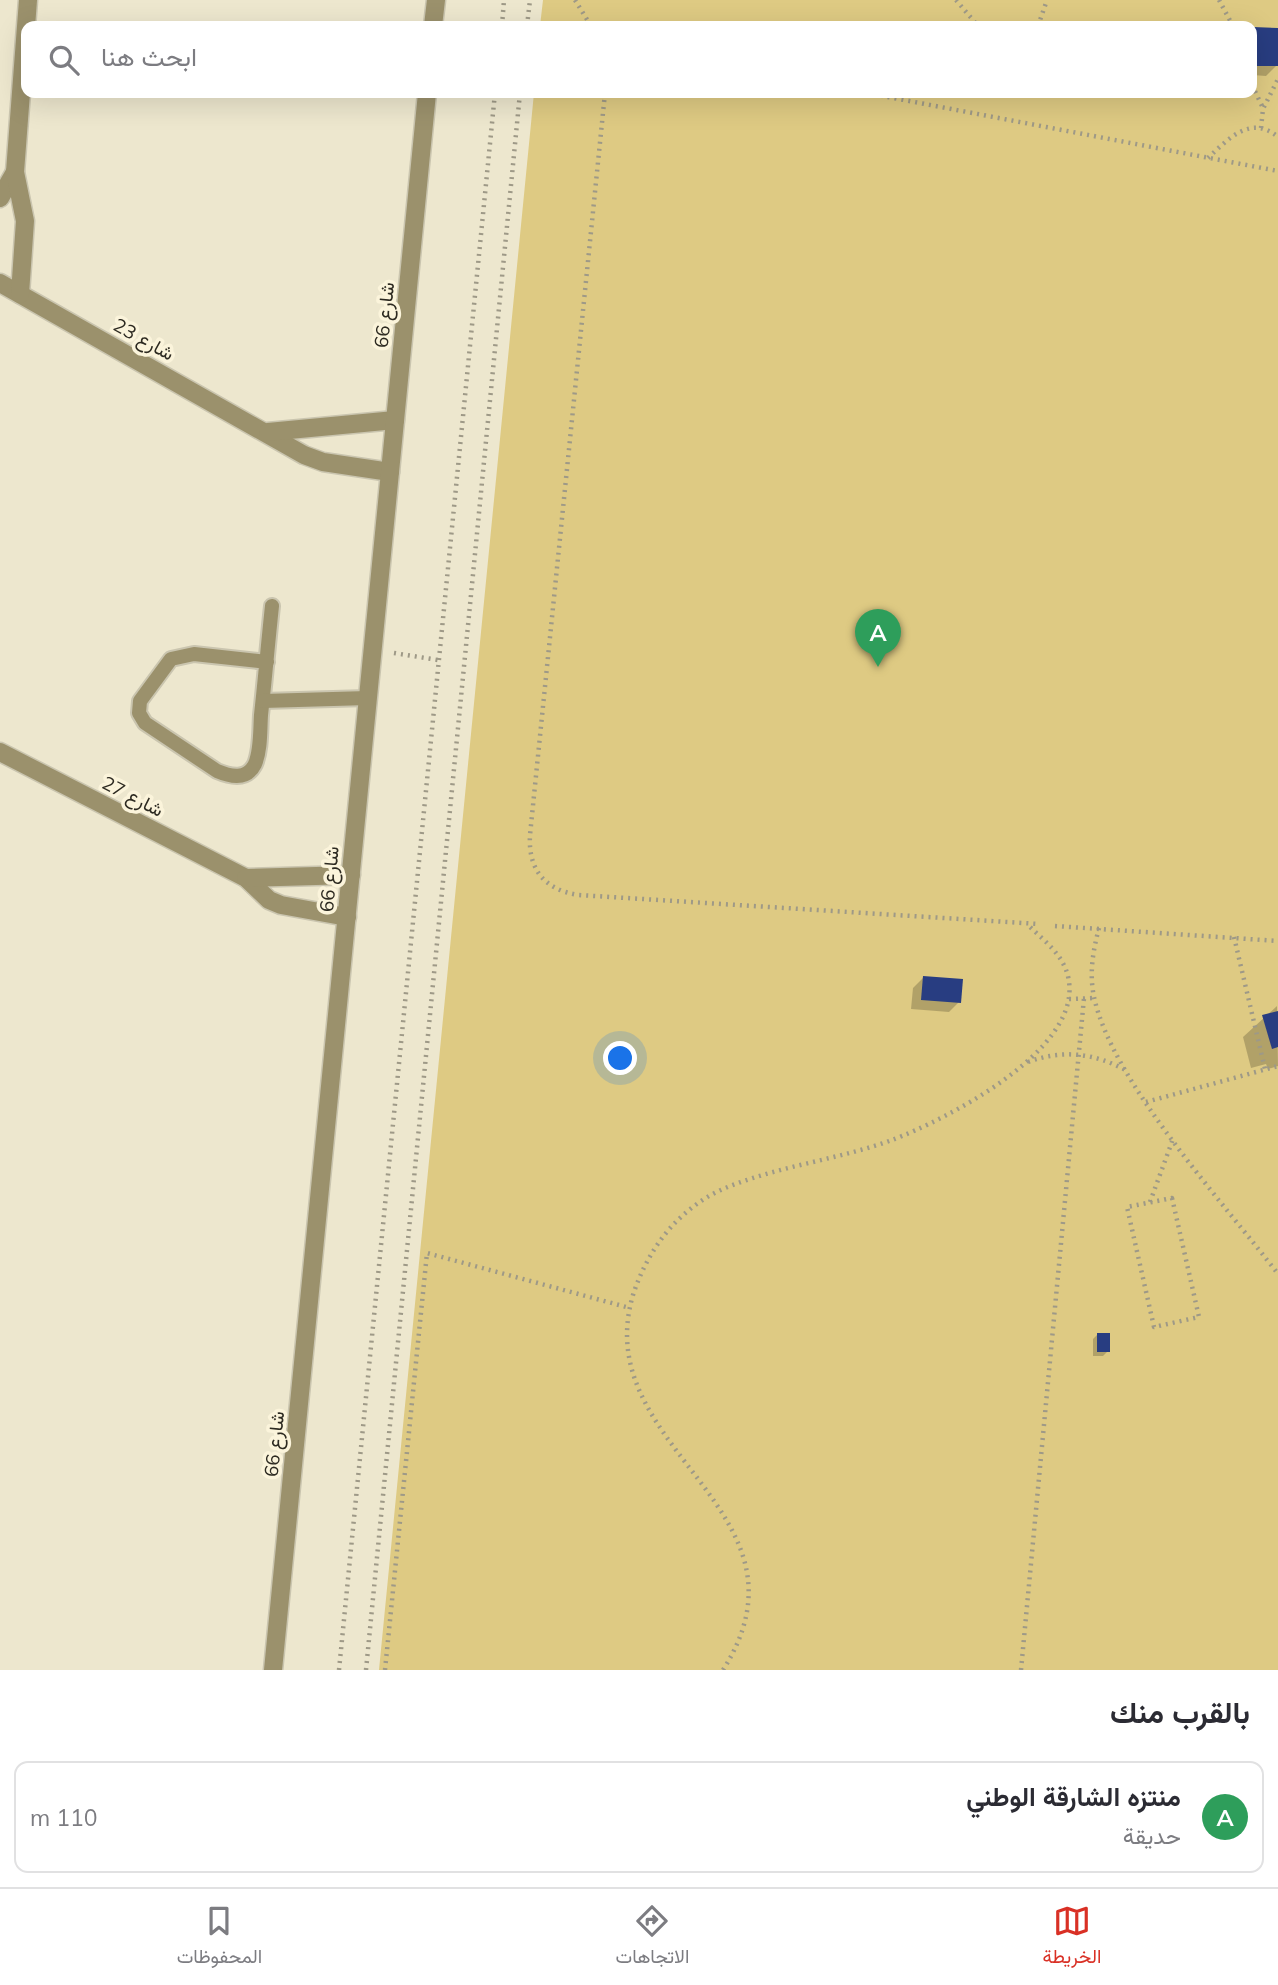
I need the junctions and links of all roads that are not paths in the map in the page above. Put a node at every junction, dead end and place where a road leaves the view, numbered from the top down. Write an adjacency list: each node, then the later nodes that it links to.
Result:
1 (28, 0): 3 (street)
2 (436, 0): 4 (street)
3 (26, 21)
4 (434, 21)
5 (21, 93): 7 (street)
6 (427, 98): 11 (street, شارع 66)
7 (15, 172): 8 (street); 10 (street)
8 (0, 198)
9 (0, 283): 10 (street, شارع 23)
10 (20, 294): 12 (street, شارع 23)
11 (395, 420): 12 (street); 13 (street, شارع 66)
12 (268, 432): 13 (street, شارع 23)
13 (390, 472): 16 (street, شارع 66)
14 (272, 606): 15 (lane)
15 (267, 662): 17 (lane); 17 (lane)
16 (368, 698): 17 (lane); 19 (street, شارع 66)
17 (263, 701)
18 (0, 752): 20 (street, شارع 27)
19 (351, 874): 20 (street, شارع 27); 21 (street, شارع 66)
20 (246, 878): 21 (street, شارع 27)
21 (347, 917): 22 (street, شارع 66)
22 (273, 1670)

